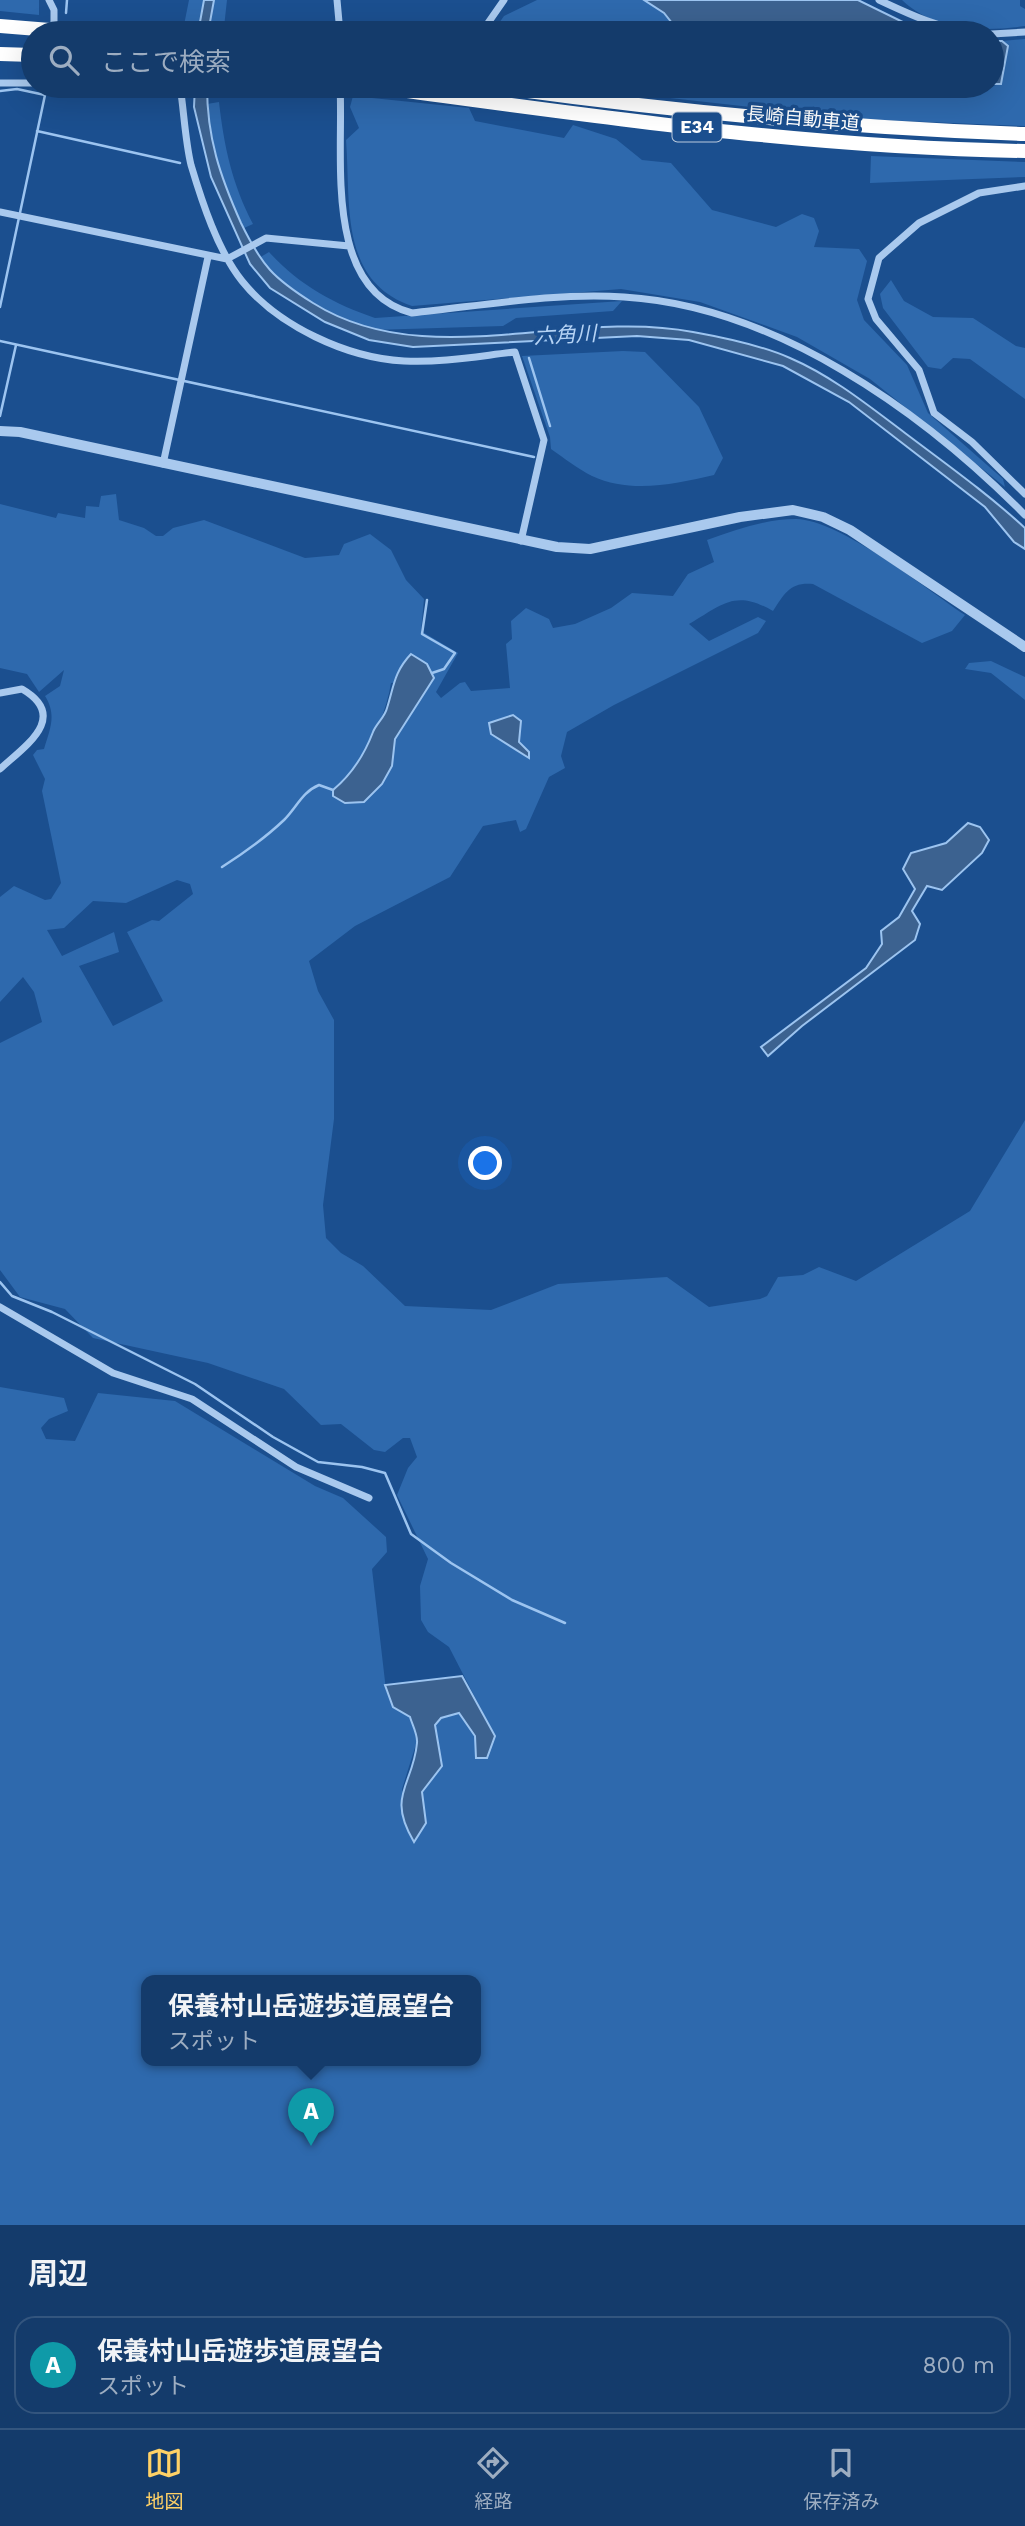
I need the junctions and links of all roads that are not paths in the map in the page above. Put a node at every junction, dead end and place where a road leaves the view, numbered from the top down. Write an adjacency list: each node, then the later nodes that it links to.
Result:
1 (49, 0): 5 (street)
2 (337, 0): 6 (street)
3 (504, 0): 7 (street)
4 (879, 0): 8 (street)
5 (53, 21)
6 (339, 21)
7 (489, 21)
8 (923, 21)
9 (0, 26): 10 (highway)
10 (21, 28)
11 (1025, 32): 12 (street)
12 (1004, 33)
13 (0, 54): 14 (highway)
14 (21, 55)
15 (0, 83): 16 (street)
16 (21, 83)
17 (182, 98): 27 (street)
18 (340, 98): 25 (street)
19 (469, 98): 22 (highway, 長崎自動車道 / E34)
20 (580, 98): 21 (highway, 長崎自動車道 / E34)
21 (1025, 134)
22 (1025, 151)
23 (1025, 186): 30 (street)
24 (0, 212): 26 (street)
25 (349, 246): 27 (street); 31 (street)
26 (208, 257): 27 (street); 29 (street)
27 (228, 259): 32 (street)
28 (0, 432): 29 (street)
29 (163, 464): 32 (street)
30 (1025, 494)
31 (1025, 515)
32 (521, 541): 33 (street)
33 (1025, 647)
34 (0, 693): 35 (street)
35 (0, 769)
36 (0, 1307): 37 (street)
37 (369, 1498)

